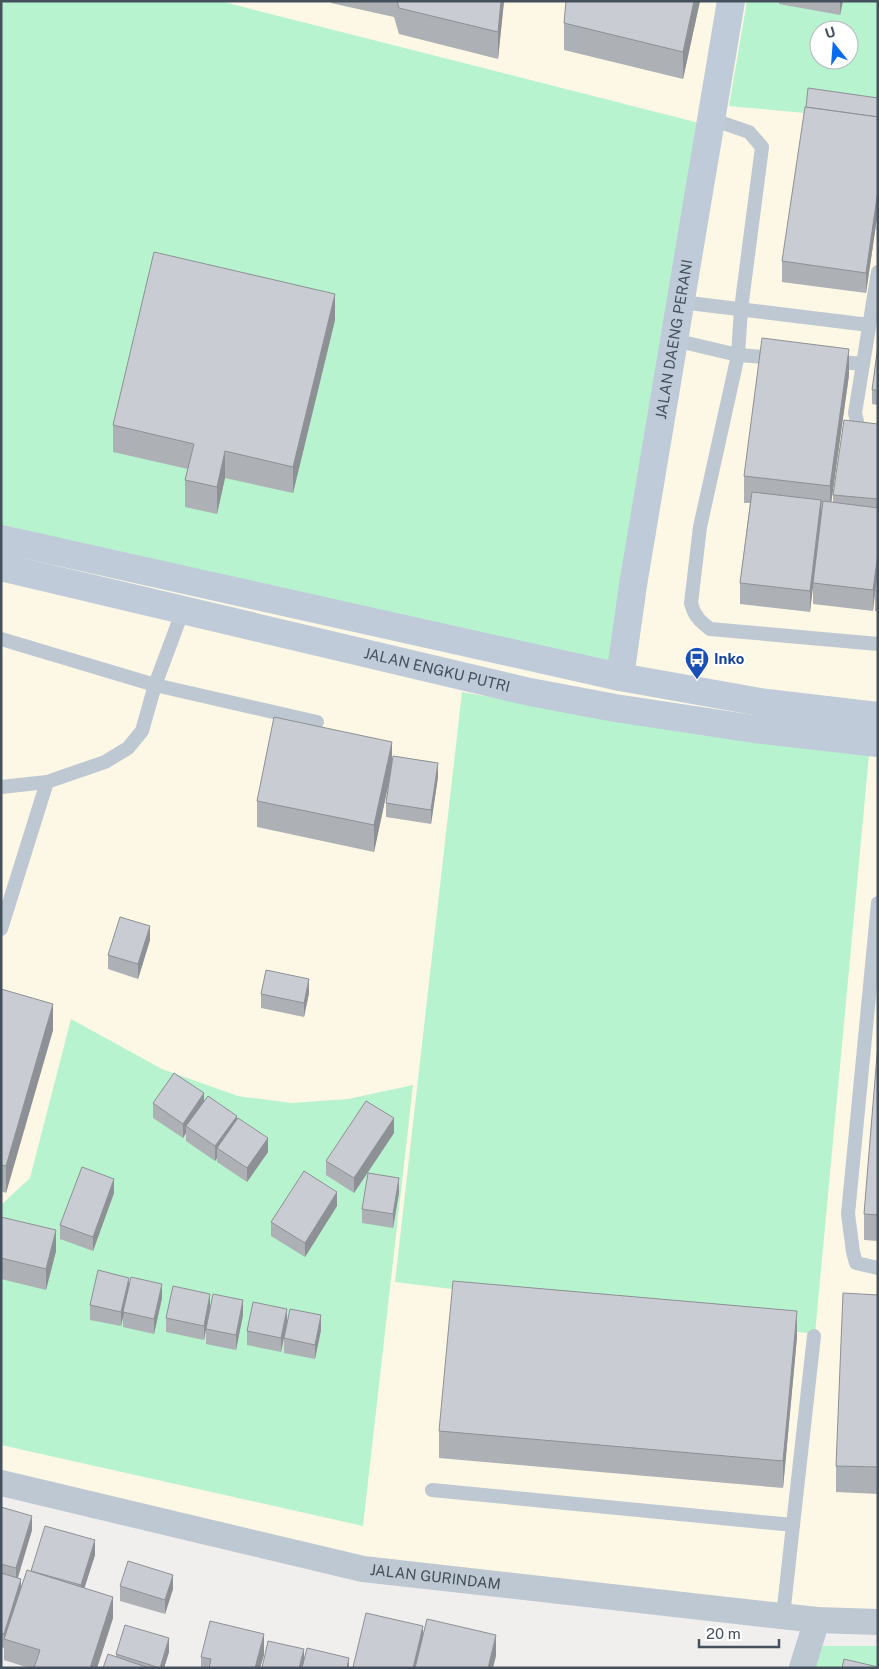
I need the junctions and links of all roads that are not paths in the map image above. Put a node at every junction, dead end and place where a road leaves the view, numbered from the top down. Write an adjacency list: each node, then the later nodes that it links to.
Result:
1 (731, 1): 2 (main road, JALAN DAENG PERANI)
2 (711, 119): 4 (main road, JALAN DAENG PERANI); 5 (lane)
3 (878, 272): 6 (lane)
4 (680, 302): 5 (lane); 7 (main road, JALAN DAENG PERANI)
5 (741, 310): 6 (lane); 8 (lane)
6 (869, 325): 11 (lane)
7 (674, 340): 8 (lane); 18 (main road, JALAN DAENG PERANI)
8 (738, 355): 9 (lane); 17 (lane)
9 (786, 358)
10 (815, 360): 11 (lane)
11 (863, 364): 12 (lane)
12 (878, 436)
13 (1, 539): 18 (main road)
14 (1, 567): 15 (main road, JALAN ENGKU PUTRI)
15 (183, 610): 19 (lane); 22 (main road, JALAN ENGKU PUTRI)
16 (1, 639): 19 (lane)
17 (878, 644)
18 (620, 677): 20 (main road)
19 (155, 686): 21 (lane); 23 (lane)
20 (878, 716)
21 (317, 722)
22 (878, 743)
23 (47, 782): 24 (lane); 26 (lane)
24 (1, 787)
25 (878, 903): 27 (lane)
26 (1, 929)
27 (878, 1268)
28 (814, 1336): 31 (lane)
29 (1, 1484): 32 (street, JALAN GURINDAM)
30 (432, 1490): 31 (lane)
31 (793, 1525): 32 (lane)
32 (783, 1616): 33 (street, JALAN GURINDAM)
33 (817, 1620): 34 (street, JALAN GURINDAM); 35 (street)
34 (878, 1622)
35 (802, 1668)

